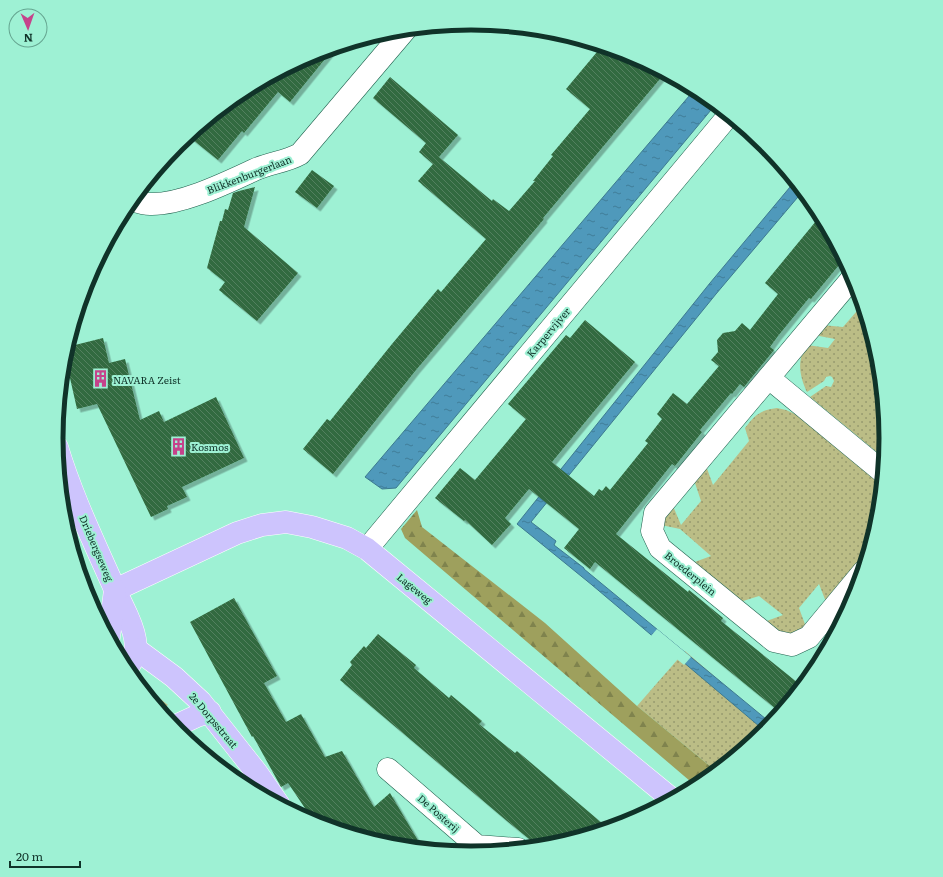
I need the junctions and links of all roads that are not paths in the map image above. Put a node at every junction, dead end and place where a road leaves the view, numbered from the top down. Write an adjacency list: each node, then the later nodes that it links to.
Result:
1 (401, 36): 3 (street, Blikkenburgerlaan)
2 (726, 119): 8 (street, Karpervijver)
3 (139, 202)
4 (849, 282): 5 (street, Broederplein)
5 (769, 378): 6 (street); 9 (street, Broederplein)
6 (879, 469)
7 (65, 472): 10 (main road, Driebergseweg)
8 (367, 549): 10 (main road, Lageweg); 18 (main road, Lageweg)
9 (853, 584)
10 (115, 590): 11 (main road); 12 (main road, Driebergseweg)
11 (110, 628)
12 (136, 649): 13 (main road); 14 (main road, 2e Dorpsstraat)
13 (131, 663)
14 (210, 712): 15 (main road); 17 (main road, 2e Dorpsstraat)
15 (180, 724)
16 (388, 769): 19 (street, De Posterij)
17 (272, 795)
18 (668, 796)
19 (483, 847)

